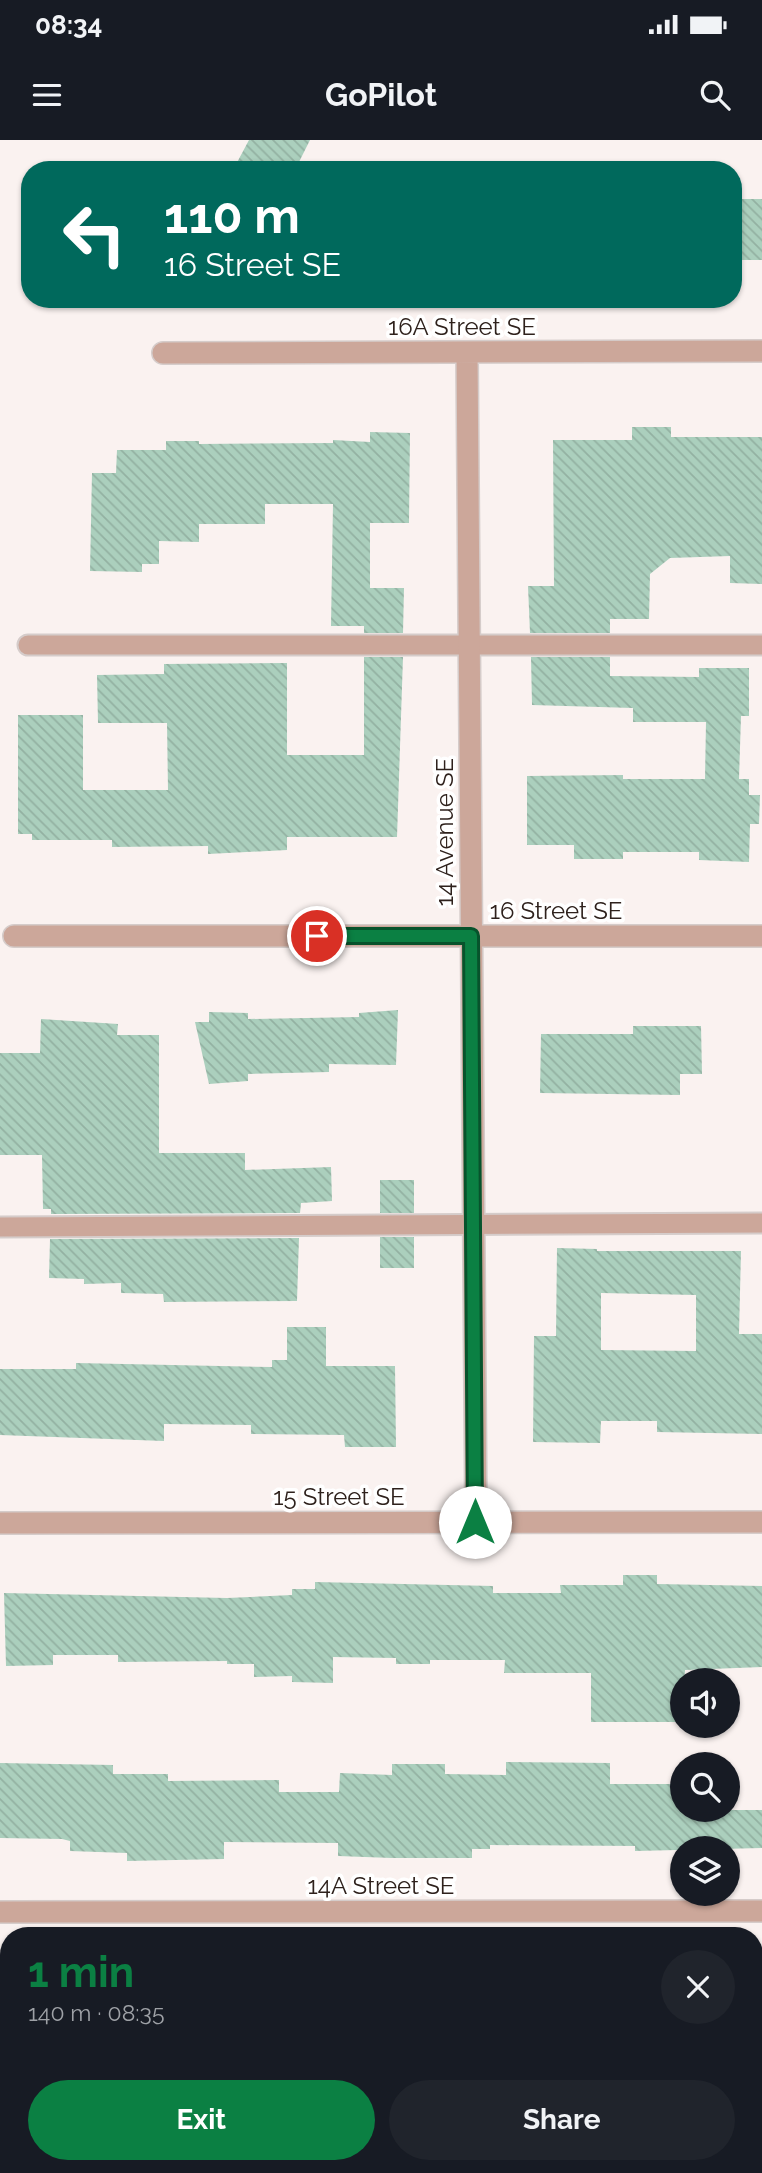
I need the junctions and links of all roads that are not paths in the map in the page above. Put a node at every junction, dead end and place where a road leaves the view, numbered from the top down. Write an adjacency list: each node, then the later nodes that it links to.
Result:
1 (762, 351): 2 (street, 16A Street SE)
2 (467, 352): 3 (street, 16A Street SE); 4 (street, 14 Avenue SE)
3 (163, 354)
4 (469, 644): 5 (lane); 6 (lane); 8 (street, 14 Avenue SE)
5 (28, 645)
6 (762, 645)
7 (14, 936): 8 (street, 16 Street SE)
8 (471, 936): 9 (street, 16 Street SE); 11 (street, 14 Avenue SE)
9 (762, 936)
10 (762, 1223): 11 (lane)
11 (473, 1224): 12 (lane); 13 (street, 14 Avenue SE)
12 (0, 1227)
13 (475, 1522): 14 (street, 15 Street SE); 15 (street, 15 Street SE)
14 (762, 1522)
15 (0, 1523)
16 (762, 1911): 17 (street, 14A Street SE)
17 (0, 1912)

